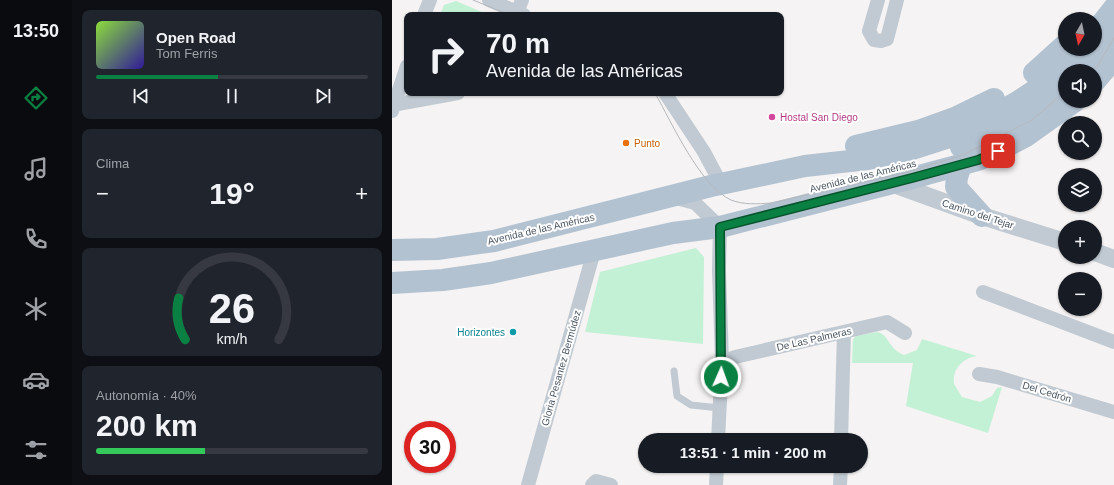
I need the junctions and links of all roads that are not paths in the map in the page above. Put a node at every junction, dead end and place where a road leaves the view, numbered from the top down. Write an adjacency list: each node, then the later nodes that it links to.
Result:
1 (430, 0): 8 (street)
2 (490, 0): 7 (street)
3 (878, 0): 4 (street)
4 (897, 0)
5 (1100, 0): 9 (main road)
6 (1114, 8): 10 (main road)
7 (521, 9)
8 (425, 12)
9 (1091, 12)
10 (1102, 23)
11 (1114, 28): 15 (main road)
12 (1058, 51): 24 (main road, Avenida de las Américas)
13 (1076, 56): 24 (main road, Avenida de las Américas)
14 (1114, 59): 16 (main road)
15 (1088, 64)
16 (1102, 73)
17 (404, 75): 21 (street)
18 (1058, 92): 29 (main road, Avenida de las Américas)
19 (444, 96): 21 (street)
20 (667, 96): 26 (street)
21 (393, 107)
22 (1065, 108): 23 (main road, Avenida de las Américas)
23 (962, 165): 25 (main road, Avenida de las Américas); 28 (main road)
24 (805, 166): 26 (main road, Avenida de las Américas)
25 (891, 183): 28 (street, Camino del Tejar); 29 (main road, Avenida de las Américas)
26 (721, 184): 27 (main road, Avenida de las Américas)
27 (668, 197): 29 (street); 31 (main road, Avenida de las Américas)
28 (982, 216): 30 (street, Camino del Tejar)
29 (715, 222): 32 (main road, Avenida de las Américas); 40 (street)
30 (1058, 240)
31 (392, 250)
32 (594, 251): 35 (main road, Avenida de las Américas); 49 (street, Gloria Pesantez Bermúdez)
33 (1102, 254): 34 (street)
34 (1114, 258)
35 (392, 283)
36 (983, 292): 39 (street)
37 (844, 332): 38 (street, De Las Palmeras); 40 (street, De Las Palmeras); 46 (street)
38 (906, 333)
39 (1114, 342)
40 (722, 362): 43 (street)
41 (674, 371): 43 (lane)
42 (979, 374): 44 (street, Del Cedrón)
43 (720, 408): 45 (street)
44 (1114, 412)
45 (718, 433)
46 (841, 433)
47 (717, 473): 52 (street)
48 (840, 473): 53 (street)
49 (528, 485)
50 (592, 485): 51 (street)
51 (611, 485)
52 (716, 485)
53 (840, 485)

